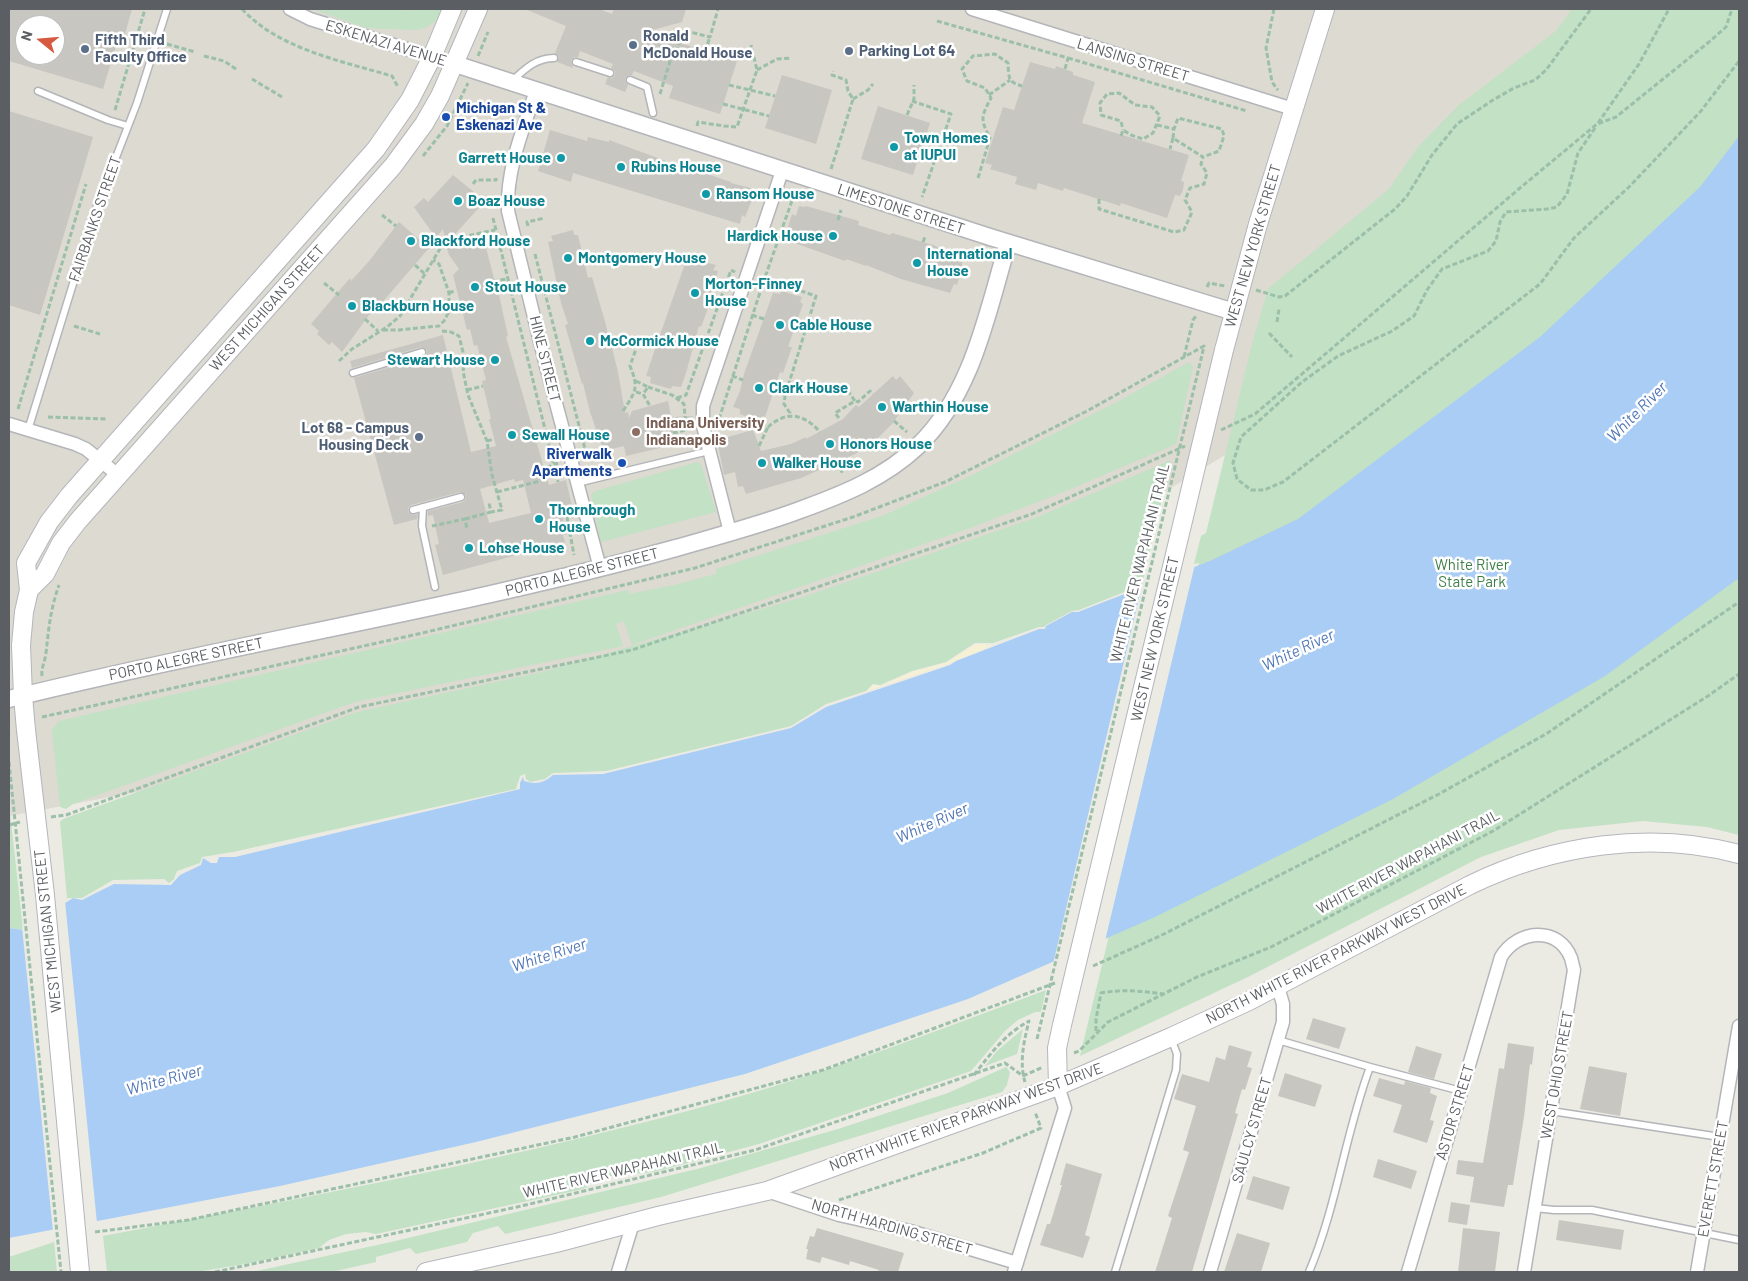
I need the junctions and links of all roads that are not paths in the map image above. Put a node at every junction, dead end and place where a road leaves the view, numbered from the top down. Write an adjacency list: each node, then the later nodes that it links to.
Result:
1 (167, 9): 18 (lane, FAIRBANKS STREET)
2 (290, 9): 7 (street, ESKENAZI AVENUE)
3 (452, 9): 7 (main road, WEST MICHIGAN STREET)
4 (478, 9): 10 (main road, WEST MICHIGAN STREET)
5 (972, 9): 16 (street, LANSING STREET)
6 (1325, 9): 16 (main road, WEST NEW YORK STREET)
7 (432, 57): 10 (street, ESKENAZI AVENUE); 27 (main road, WEST MICHIGAN STREET)
8 (554, 58): 13 (lane)
9 (576, 62): 11 (lane)
10 (455, 64): 13 (street, LIMESTONE STREET); 28 (main road, WEST MICHIGAN STREET)
11 (610, 73)
12 (630, 80): 17 (lane)
13 (510, 82): 15 (street, LIMESTONE STREET)
14 (38, 91): 18 (lane)
15 (536, 91): 19 (street, LIMESTONE STREET); 29 (street, HINE STREET)
16 (1294, 109): 21 (main road, WEST NEW YORK STREET)
17 (653, 114)
18 (128, 126): 25 (lane, FAIRBANKS STREET)
19 (782, 171): 20 (street, LIMESTONE STREET); 26 (street)
20 (1008, 243): 21 (street, LIMESTONE STREET); 33 (street, PORTO ALEGRE STREET)
21 (1234, 312): 45 (main road, WEST NEW YORK STREET, bridge)
22 (422, 352): 23 (lane)
23 (353, 373)
24 (9, 424): 25 (street)
25 (28, 430): 27 (street)
26 (709, 451): 29 (lane); 33 (street)
27 (100, 461): 28 (street); 36 (main road, WEST MICHIGAN STREET)
28 (118, 475): 36 (main road, WEST MICHIGAN STREET)
29 (577, 483): 34 (street, HINE STREET)
30 (461, 497): 31 (lane)
31 (423, 507): 32 (lane); 35 (lane)
32 (413, 510)
33 (730, 532): 34 (street, PORTO ALEGRE STREET)
34 (600, 568): 37 (street, PORTO ALEGRE STREET)
35 (435, 587)
36 (29, 590): 37 (main road, WEST MICHIGAN STREET)
37 (16, 697): 55 (main road, WEST MICHIGAN STREET, bridge)
38 (1739, 854): 40 (main road, NORTH WHITE RIVER PARKWAY WEST DRIVE)
39 (1504, 952): 46 (street, ASTOR STREET); 47 (street, WEST OHIO STREET)
40 (1278, 987): 42 (main road, NORTH WHITE RIVER PARKWAY WEST DRIVE); 43 (street, SAULCY STREET)
41 (1739, 1026): 48 (street, EVERETT STREET)
42 (1171, 1037): 45 (main road, NORTH WHITE RIVER PARKWAY WEST DRIVE); 58 (lane)
43 (1278, 1040): 44 (lane); 59 (street, SAULCY STREET)
44 (1370, 1067): 46 (lane); 60 (lane)
45 (1058, 1086): 49 (main road, NORTH WHITE RIVER PARKWAY WEST DRIVE); 54 (street, WEST NEW YORK STREET)
46 (1461, 1091): 61 (street, ASTOR STREET)
47 (1551, 1111): 48 (lane); 50 (street, WEST OHIO STREET)
48 (1720, 1137): 52 (street, EVERETT STREET)
49 (766, 1191): 51 (main road, NORTH WHITE RIVER PARKWAY WEST DRIVE); 54 (street, NORTH HARDING STREET)
50 (1535, 1208): 52 (lane); 62 (street, WEST OHIO STREET)
51 (633, 1224): 56 (main road, NORTH WHITE RIVER PARKWAY WEST DRIVE); 57 (street)
52 (1704, 1232): 53 (lane); 63 (street, EVERETT STREET)
53 (1739, 1240)
54 (1016, 1268)
55 (80, 1272)
56 (426, 1272)
57 (618, 1272)
58 (1115, 1272)
59 (1210, 1272)
60 (1309, 1272)
61 (1408, 1272)
62 (1524, 1272)
63 (1697, 1272)

